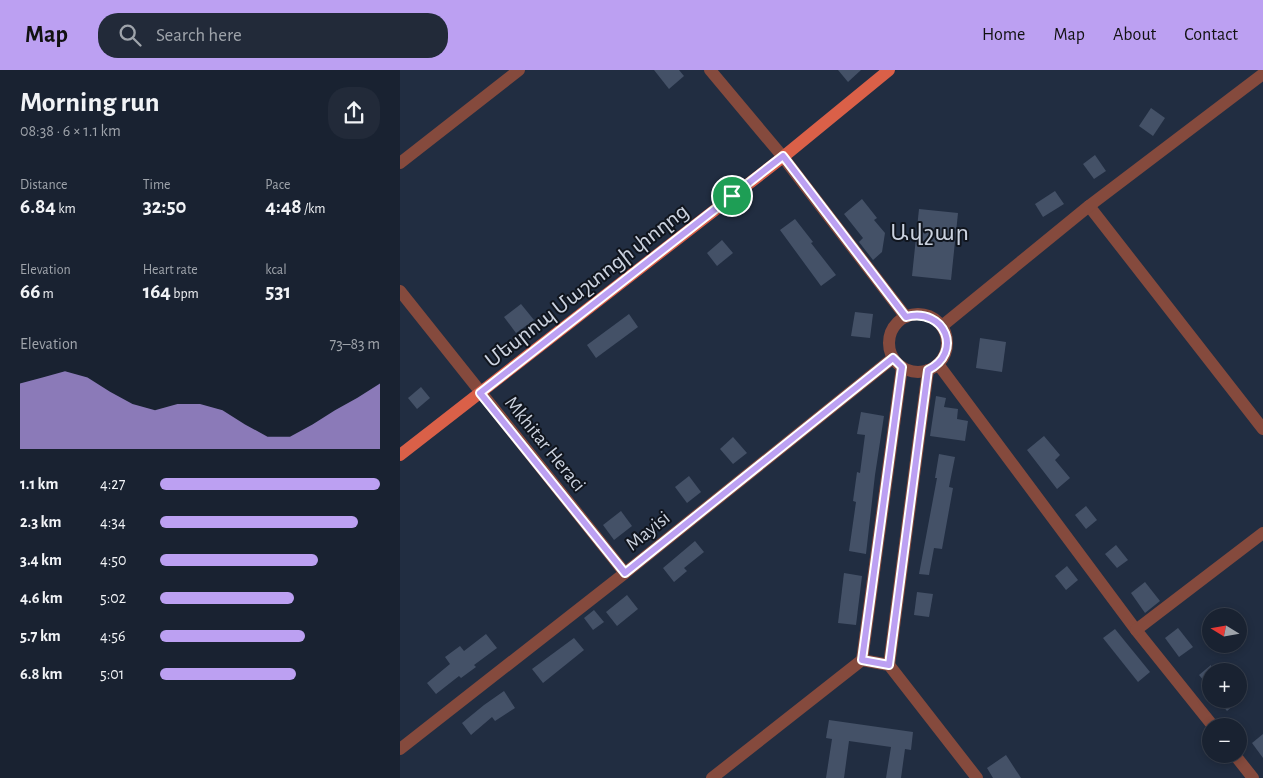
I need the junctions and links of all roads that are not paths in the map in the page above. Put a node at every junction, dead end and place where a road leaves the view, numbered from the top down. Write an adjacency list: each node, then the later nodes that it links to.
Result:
1 (519, 70): 6 (street)
2 (710, 70): 5 (street)
3 (889, 70): 5 (main road, Մեսրոպ Մաշտոցի փողոց)
4 (1261, 74): 7 (street)
5 (783, 156): 9 (street); 13 (main road, Մեսրոպ Մաշտոցի փողոց)
6 (400, 163)
7 (1089, 206): 10 (street); 14 (street)
8 (400, 291): 13 (street, Mkhitar Heraci)
9 (906, 317): 10 (street); 11 (street)
10 (942, 326): 12 (street)
11 (898, 363): 12 (street); 17 (street, Mayisi); 19 (street)
12 (933, 367): 18 (street); 20 (street)
13 (480, 393): 15 (main road, Մեսրոպ Մաշտոցի փողոց); 17 (street, Mkhitar Heraci)
14 (1263, 429)
15 (400, 455)
16 (1263, 533): 18 (street)
17 (625, 573): 22 (street, Mayisi)
18 (1136, 630): 21 (street)
19 (862, 660): 20 (street); 24 (street)
20 (889, 665): 25 (street)
21 (1207, 718)
22 (400, 749)
23 (1242, 763): 26 (street)
24 (712, 778)
25 (977, 778)
26 (1254, 778)

